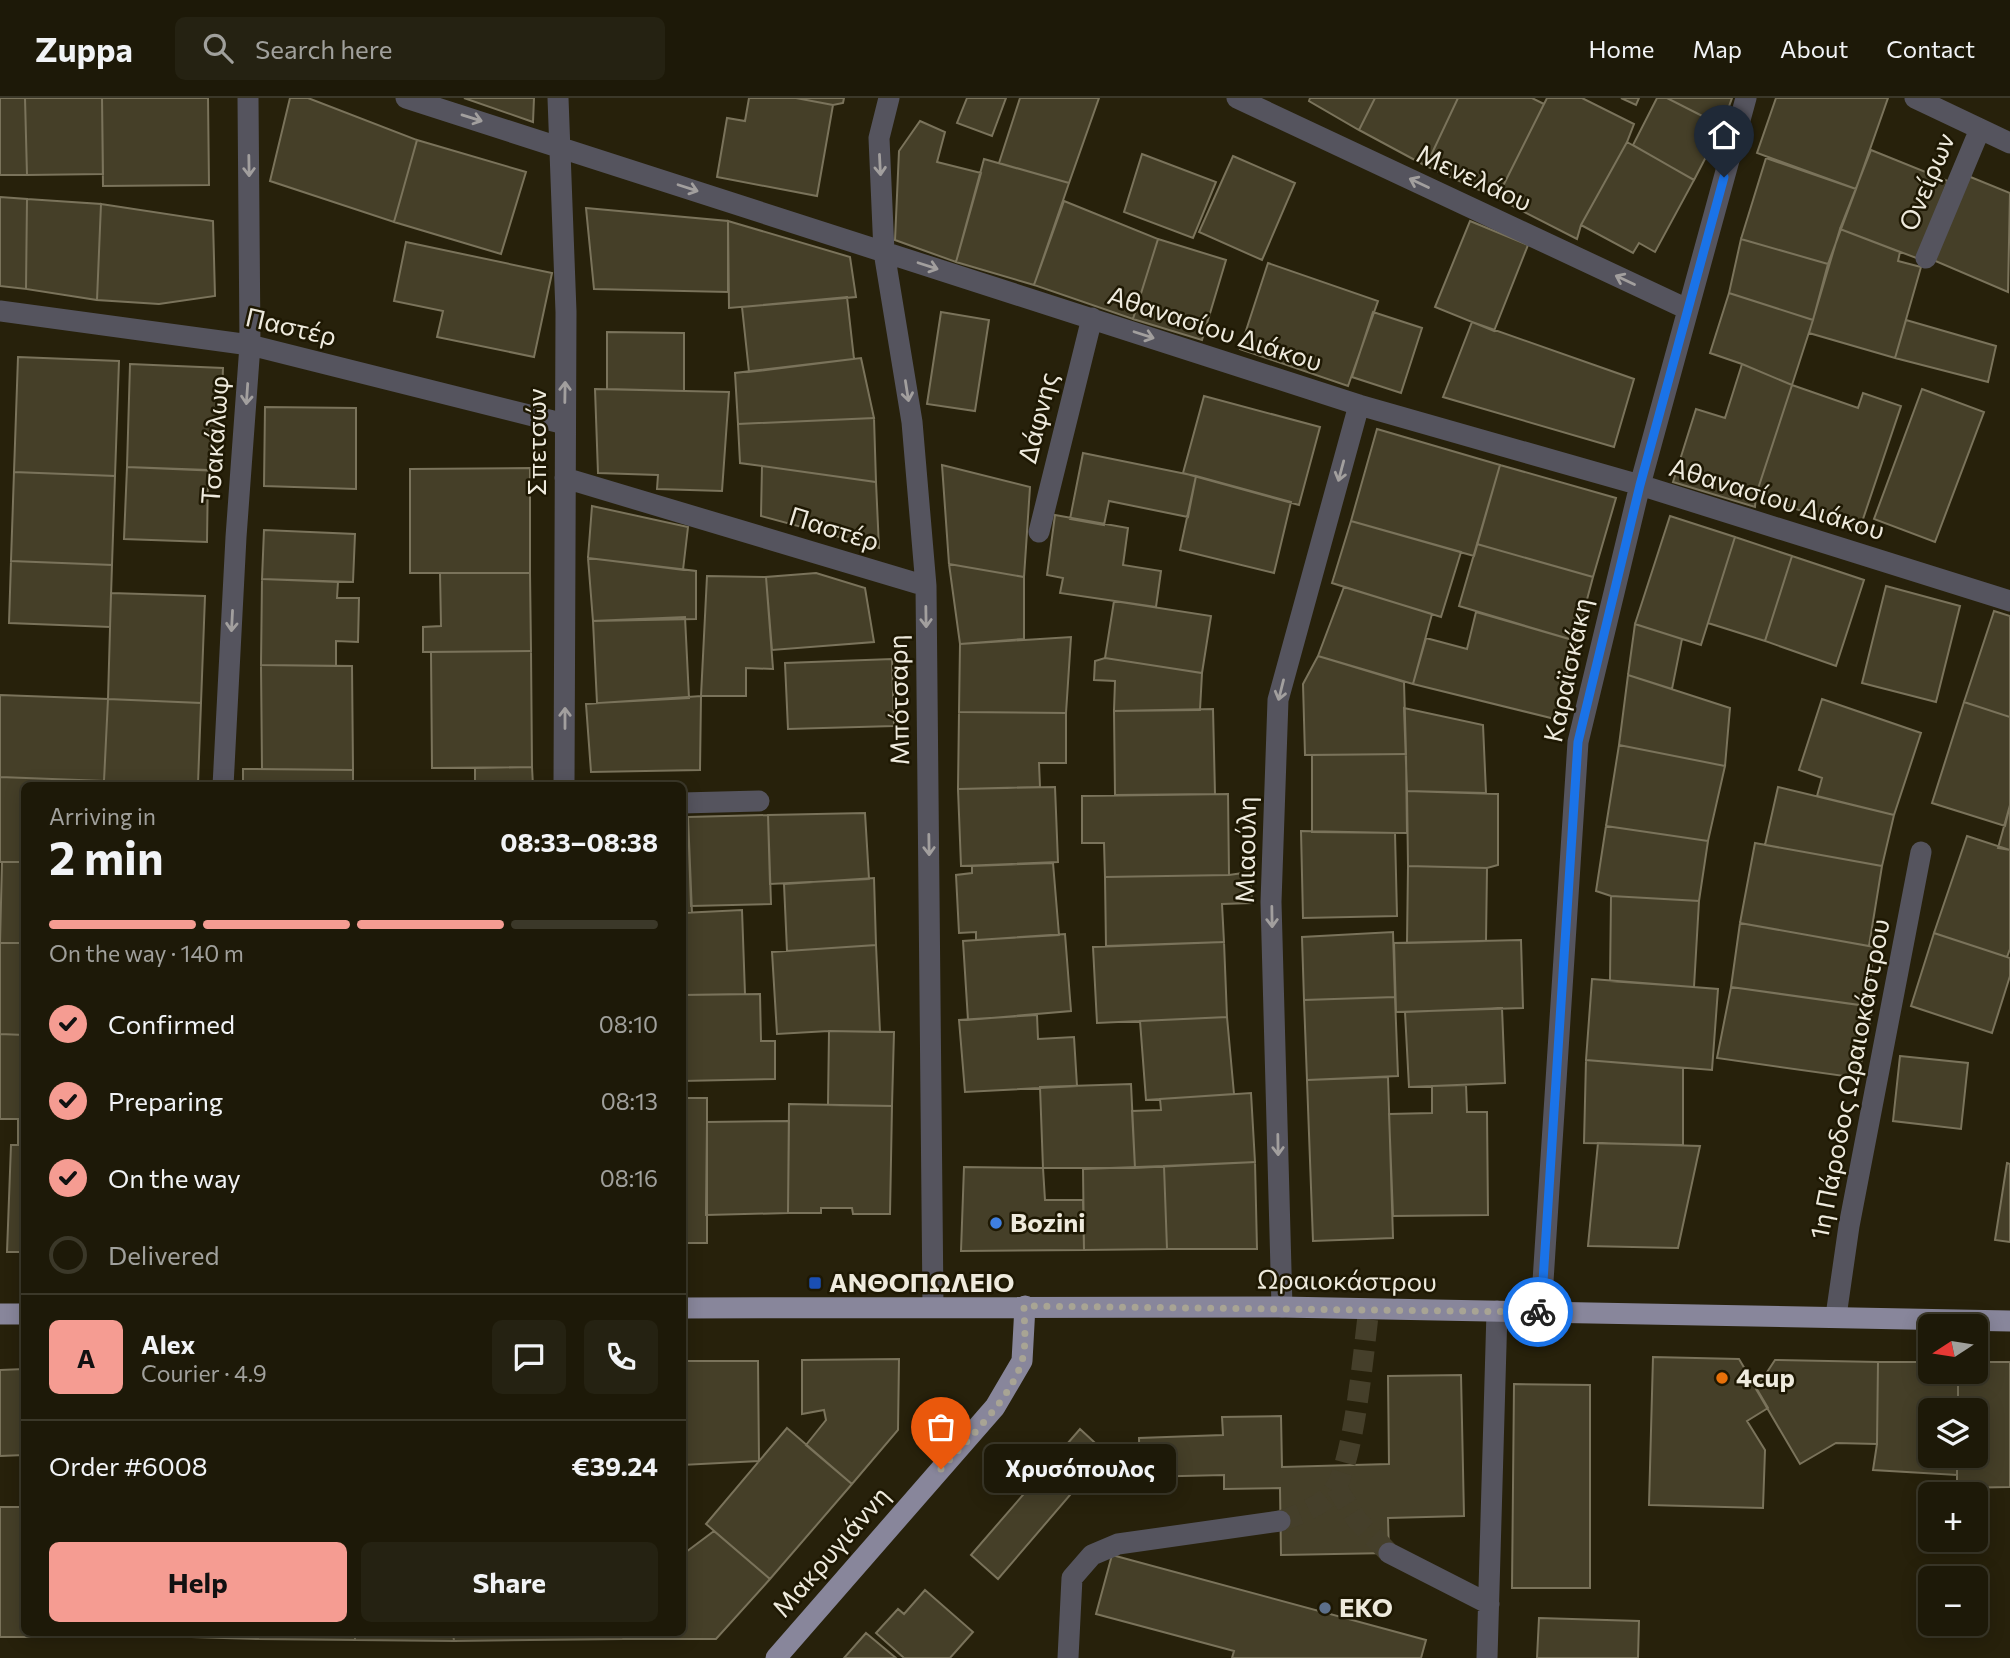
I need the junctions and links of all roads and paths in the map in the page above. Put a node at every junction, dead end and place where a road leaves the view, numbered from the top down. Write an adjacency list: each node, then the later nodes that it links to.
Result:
1 (248, 98): 16 (street, Τσακάλωφ, one-way to 16)
2 (407, 98): 10 (street, Αθανασίου Διάκου, one-way to 10)
3 (558, 98): 10 (street, Σπετσών)
4 (889, 98): 11 (street, Μπότσαρη, one-way to 11)
5 (1237, 98): 13 (street, Μενελάου, one-way to 5)
6 (1746, 98): 13 (street, Καραϊσκάκη)
7 (1915, 98): 8 (street)
8 (1980, 129): 9 (street); 12 (street, Ονείρων)
9 (2010, 143)
10 (560, 146): 11 (street, Αθανασίου Διάκου, one-way to 11); 18 (street, Σπετσών, one-way to 10)
11 (884, 252): 15 (street, Αθανασίου Διάκου, one-way to 15); 22 (street, Μπότσαρη, one-way to 22)
12 (1926, 258)
13 (1687, 309): 20 (street, Καραϊσκάκη)
14 (0, 312): 16 (street, Παστέρ)
15 (1092, 318): 17 (street, Αθανασίου Διάκου, one-way to 17); 21 (street, Δάφνης)
16 (250, 345): 18 (street, Παστέρ); 24 (street, Τσακάλωφ, one-way to 24)
17 (1359, 405): 20 (street, Αθανασίου Διάκου); 31 (street, Μιαούλη, one-way to 31)
18 (565, 424): 19 (street, Σπετσών)
19 (565, 478): 22 (street, Παστέρ); 25 (street, Σπετσών, one-way to 19)
20 (1640, 485): 23 (street, Αθανασίου Διάκου); 34 (street, Καραϊσκάκη)
21 (1039, 532)
22 (926, 586): 29 (street, Μπότσαρη, one-way to 29)
23 (2010, 601)
24 (223, 782)
25 (565, 782)
26 (759, 801): 27 (street)
27 (686, 803)
28 (1921, 852): 37 (street, 1η Πάροδος Ωραιοκάστρου)
29 (933, 1306): 30 (main road, Ωραιοκάστρου); 32 (main road, Ωραιοκάστρου)
30 (1024, 1306): 31 (main road, Ωραιοκάστρου); 42 (main road, Μακρυγιάννη)
31 (1282, 1307): 33 (main road, Ωραιοκάστρου)
32 (686, 1308)
33 (1497, 1311): 34 (main road, Ωραιοκάστρου); 41 (street)
34 (1541, 1312): 37 (main road, Ωραιοκάστρου)
35 (0, 1314): 36 (main road)
36 (21, 1314)
37 (1836, 1316): 38 (main road, Ωραιοκάστρου)
38 (2010, 1321)
39 (1280, 1521): 43 (street)
40 (1389, 1553): 41 (street)
41 (1489, 1604): 44 (street)
42 (776, 1658)
43 (1069, 1658)
44 (1487, 1658)

